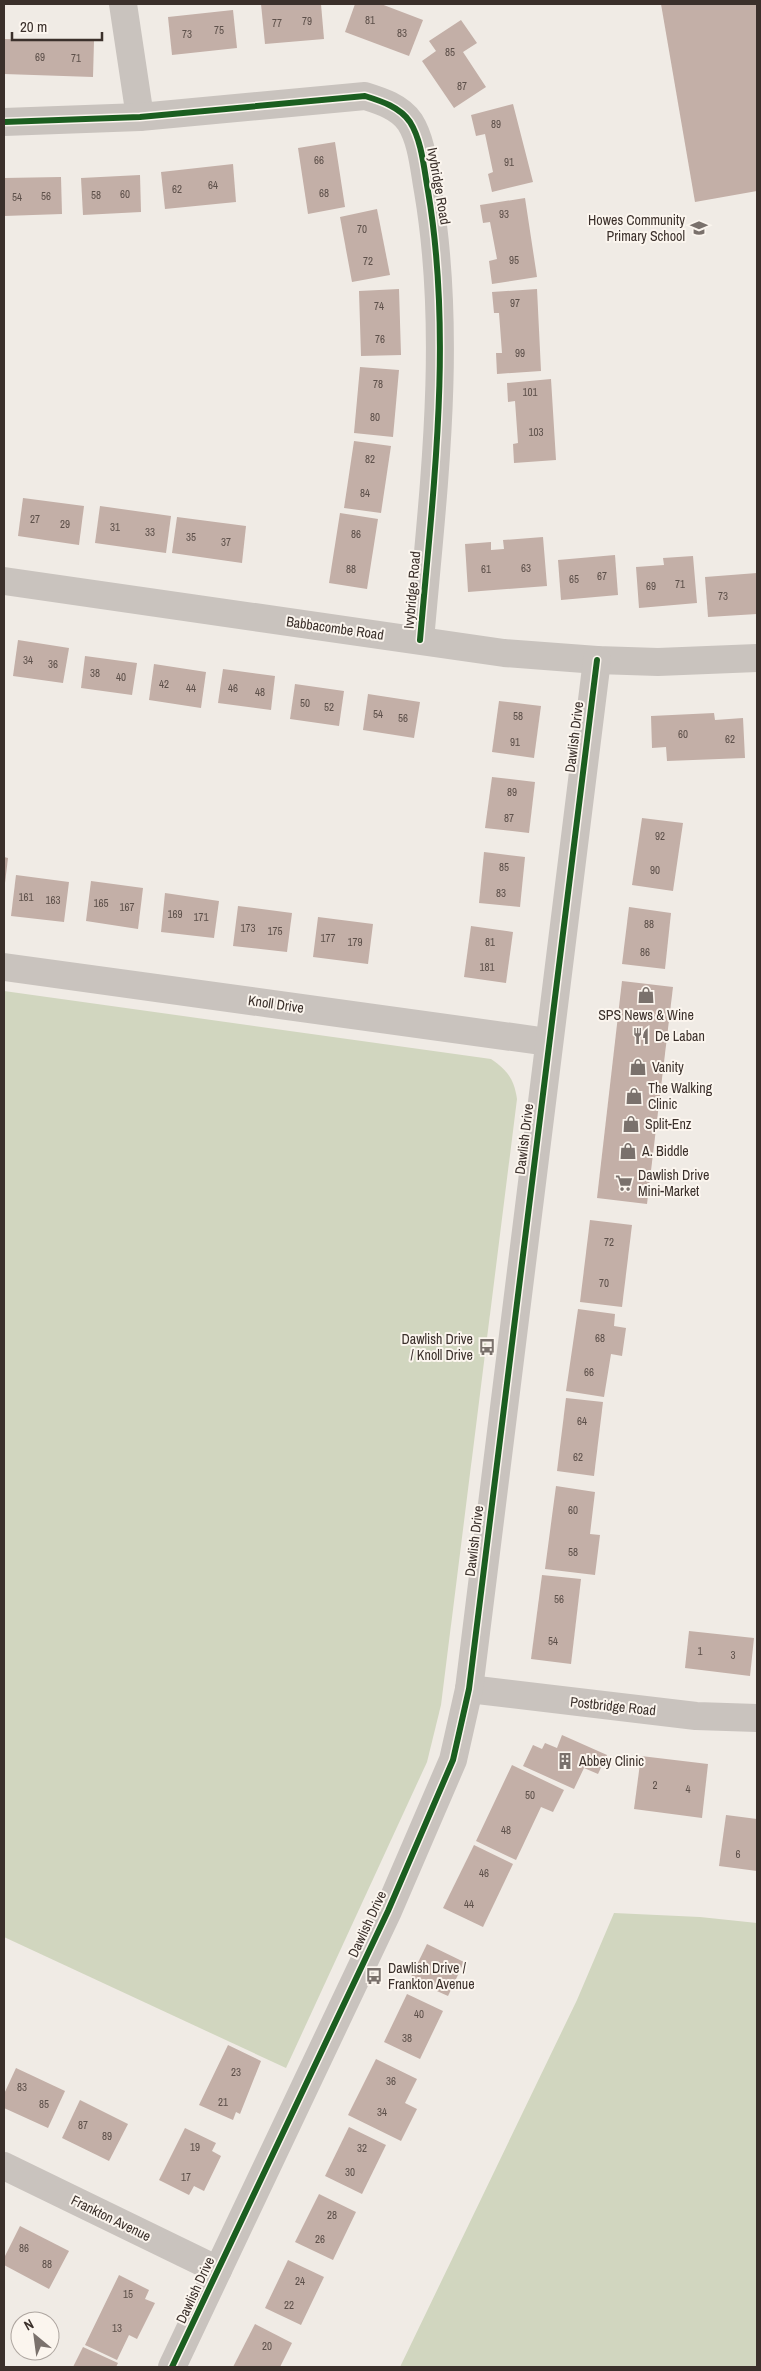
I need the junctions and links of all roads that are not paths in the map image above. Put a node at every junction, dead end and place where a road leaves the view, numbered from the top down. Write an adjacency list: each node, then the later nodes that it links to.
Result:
1 (123, 4): 2 (street)
2 (140, 117): 3 (street, Ivybridge Road); 5 (street, Ivybridge Road)
3 (4, 122)
4 (4, 581): 5 (street, Babbacombe Road)
5 (420, 640): 7 (street, Babbacombe Road)
6 (757, 658): 7 (street, Babbacombe Road)
7 (597, 660): 9 (street, Dawlish Drive)
8 (4, 967): 9 (street, Knoll Drive)
9 (548, 1042): 10 (street, Dawlish Drive)
10 (469, 1689): 11 (street, Postbridge Road); 13 (street, Dawlish Drive)
11 (757, 1718)
12 (4, 2166): 13 (street, Frankton Avenue)
13 (218, 2270): 14 (street, Dawlish Drive)
14 (172, 2367)

